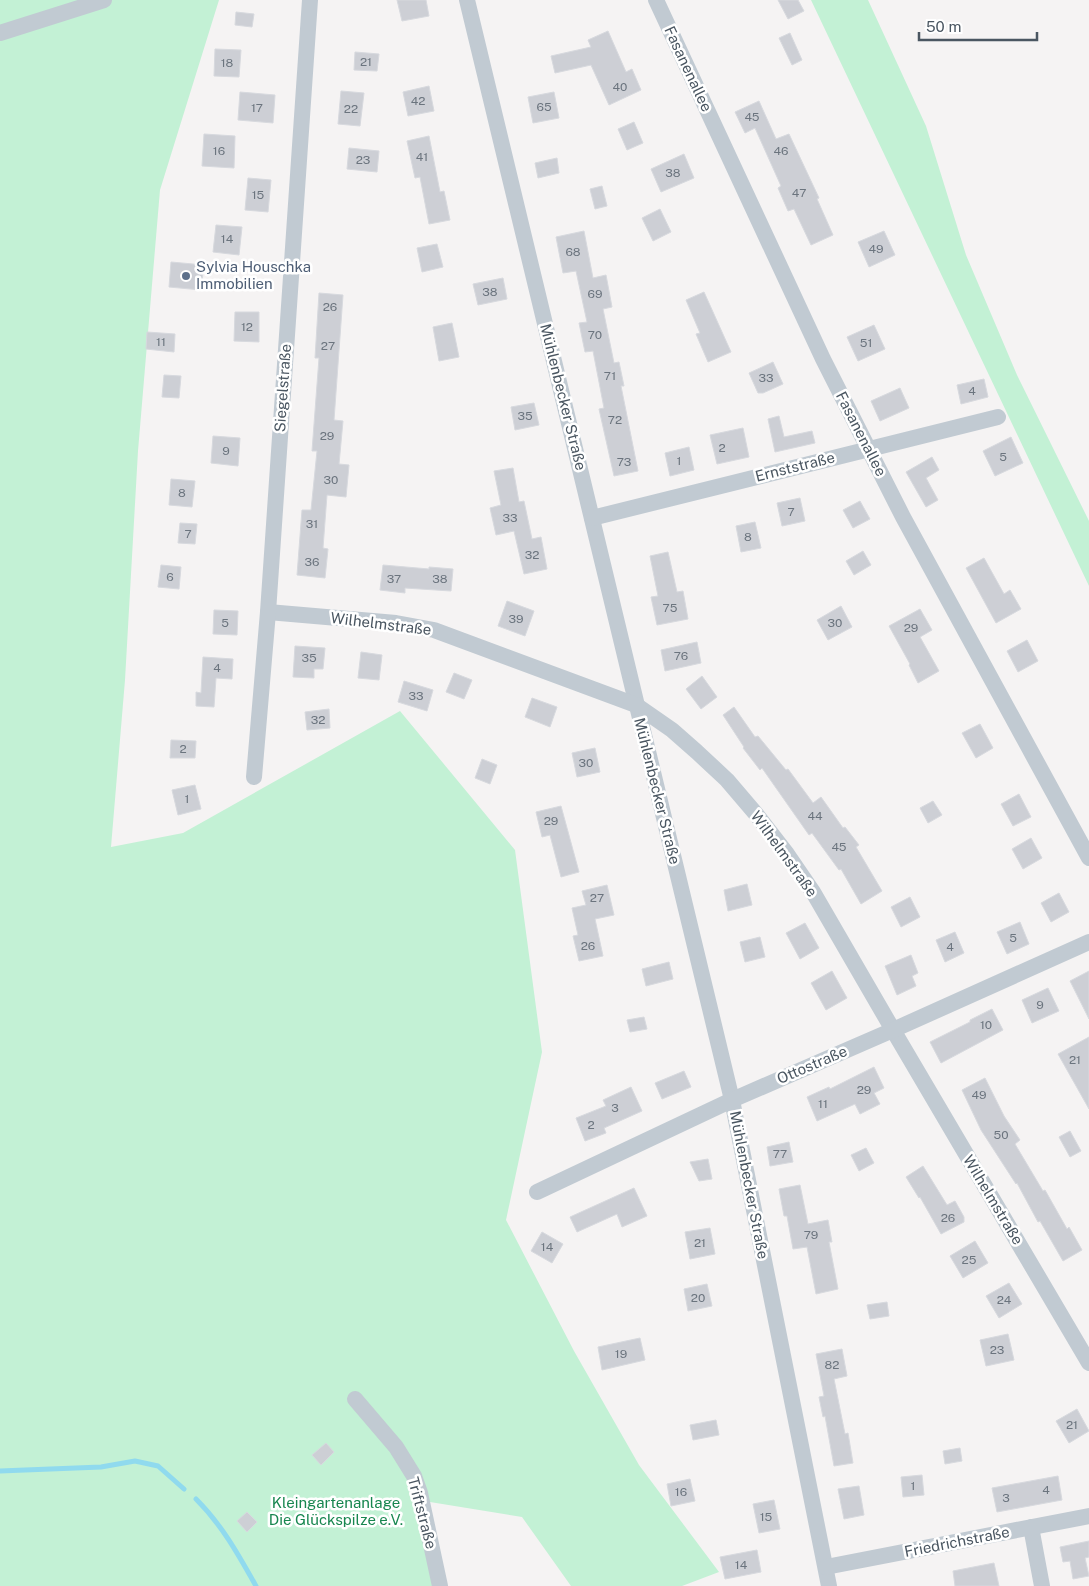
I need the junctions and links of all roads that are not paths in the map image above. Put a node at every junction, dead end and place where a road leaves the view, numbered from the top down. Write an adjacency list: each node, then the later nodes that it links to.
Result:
1 (104, 0): 5 (street)
2 (310, 0): 9 (street, Siegelstraße)
3 (467, 0): 8 (street, Mühlenbecker Straße)
4 (656, 0): 7 (street, Fasanenallee)
5 (0, 33)
6 (998, 417): 7 (street, Ernststraße)
7 (869, 449): 8 (street, Ernststraße); 12 (street, Fasanenallee)
8 (592, 518): 10 (street, Mühlenbecker Straße)
9 (268, 612): 10 (street, Wilhelmstraße); 11 (street, Siegelstraße)
10 (636, 705): 14 (street, Wilhelmstraße); 15 (street, Mühlenbecker Straße)
11 (254, 777)
12 (1089, 858)
13 (1089, 942): 14 (street, Ottostraße)
14 (893, 1030): 15 (street, Ottostraße); 17 (street, Wilhelmstraße)
15 (732, 1100): 16 (street, Ottostraße); 21 (street, Mühlenbecker Straße)
16 (537, 1192)
17 (1089, 1363)
18 (355, 1399): 22 (street, Triftstraße)
19 (1089, 1516): 20 (street, Friedrichstraße)
20 (1031, 1528): 21 (street, Friedrichstraße); 24 (street)
21 (826, 1567): 23 (street, Mühlenbecker Straße)
22 (440, 1586)
23 (829, 1586)
24 (1042, 1586)

